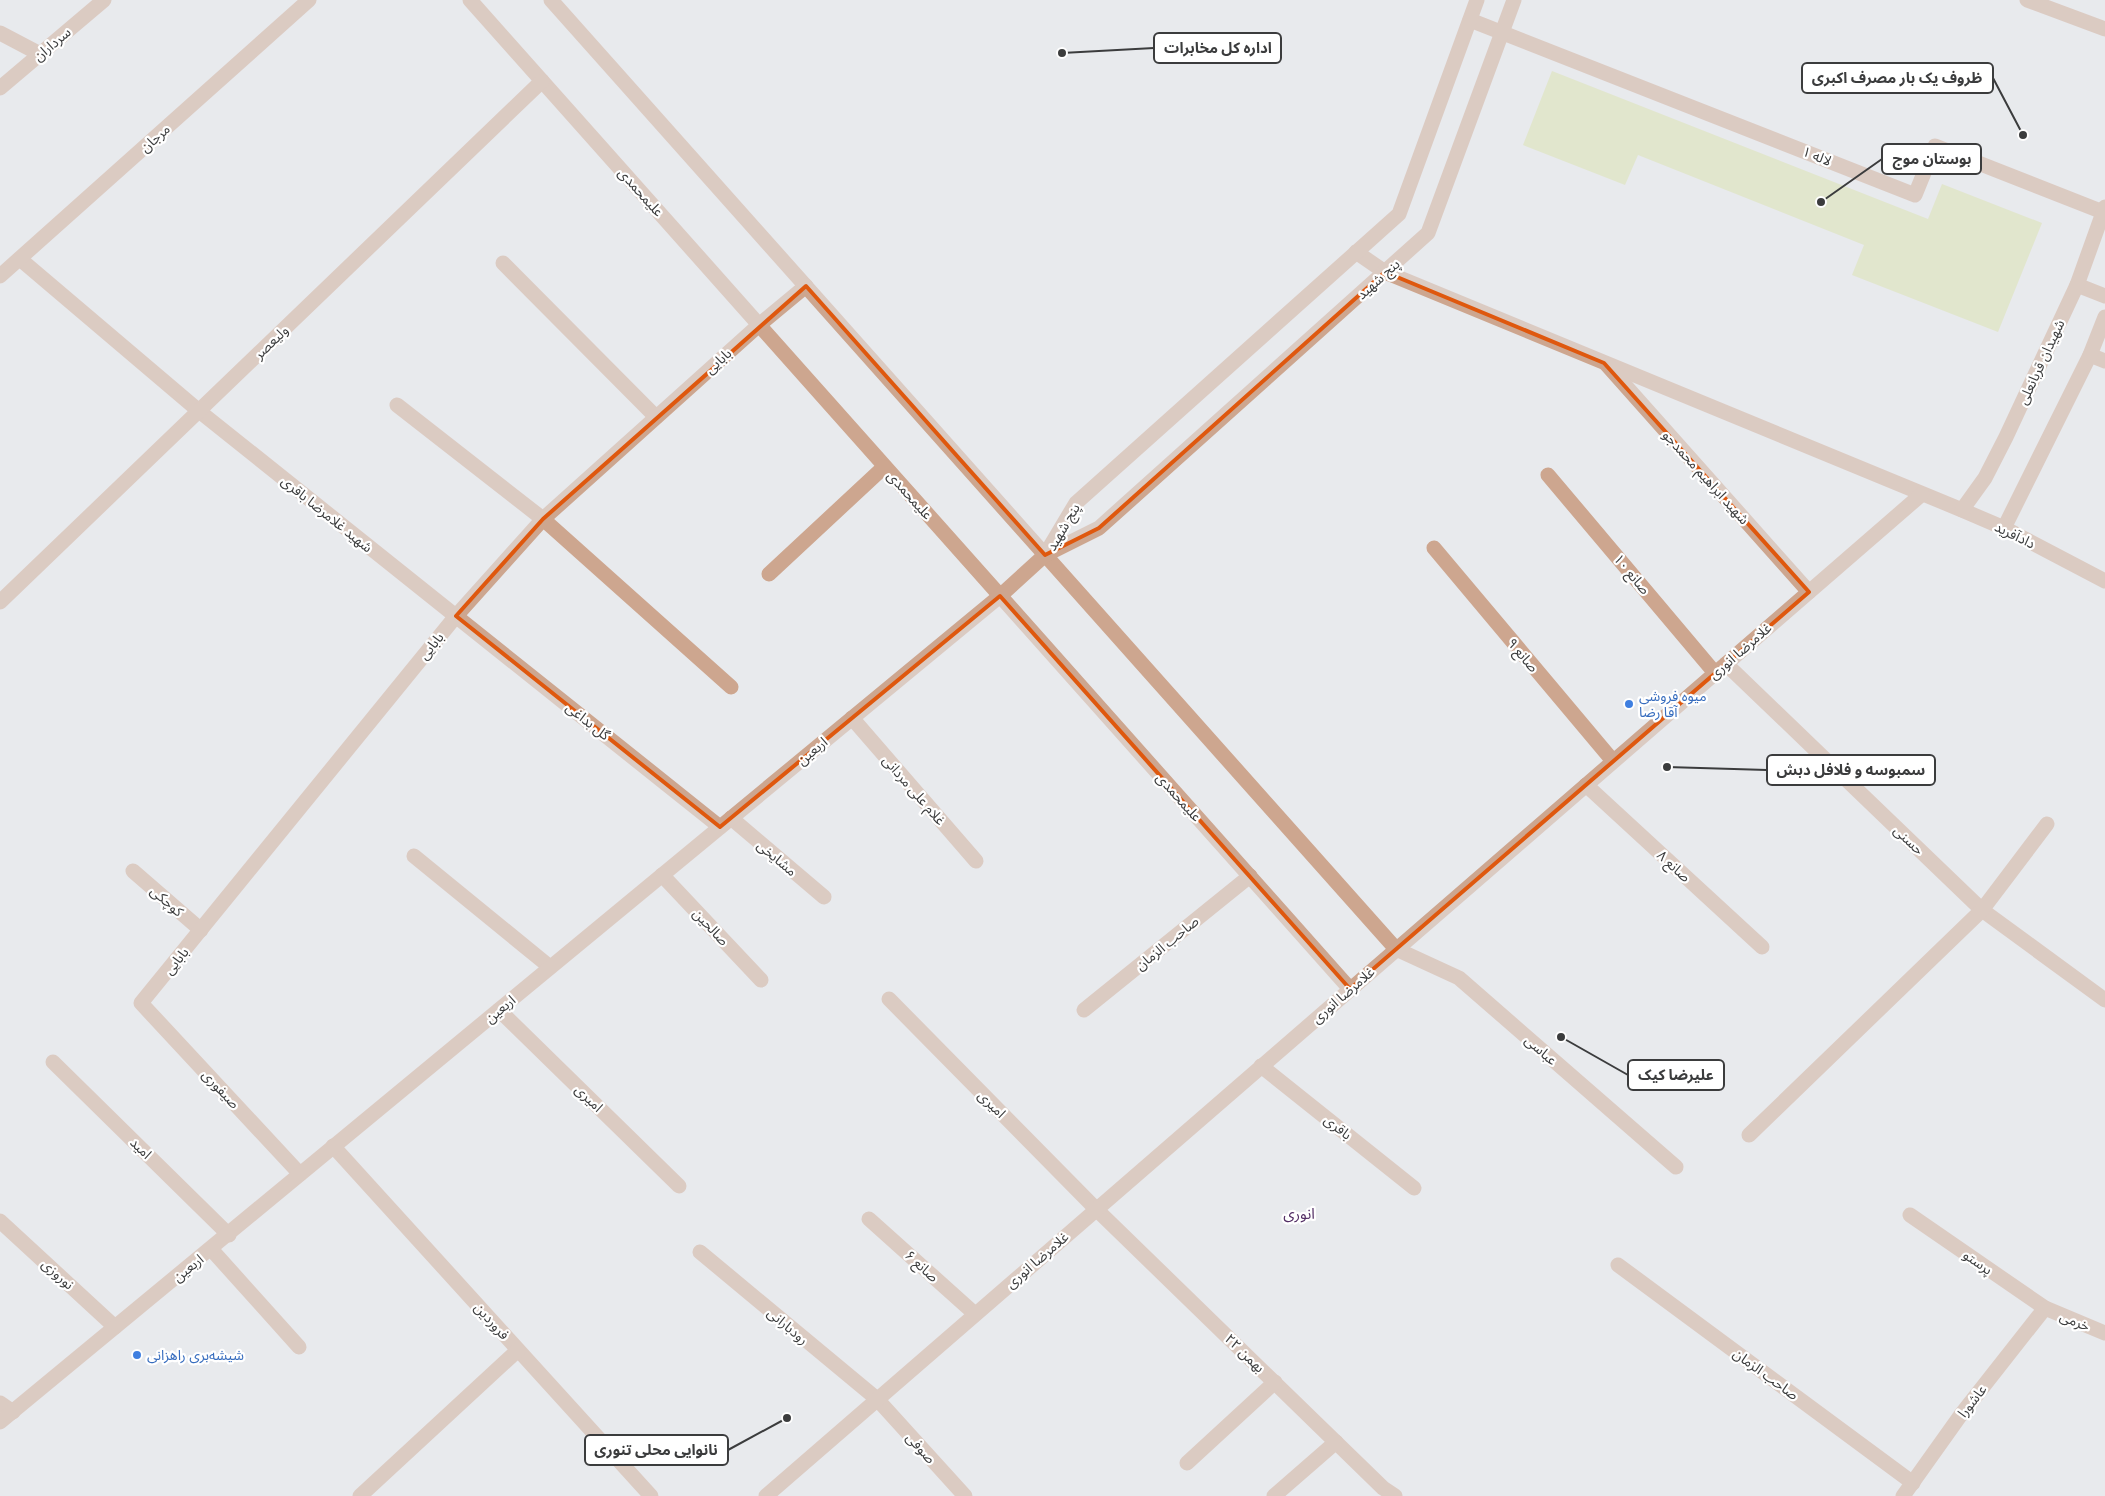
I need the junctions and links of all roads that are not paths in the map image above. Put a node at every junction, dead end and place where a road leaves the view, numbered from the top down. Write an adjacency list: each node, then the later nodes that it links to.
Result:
1 (104, 0): 12 (street, سرداران)
2 (309, 0): 17 (street, مرجان)
3 (470, 0): 13 (street, علیمحمدی)
4 (551, 0): 22 (street)
5 (1477, 0): 8 (street, پنج شهید)
6 (1514, 0): 10 (street, پنج شهید)
7 (2027, 0): 9 (street)
8 (1470, 20): 10 (street); 16 (street, پنج شهید)
9 (2105, 29)
10 (1502, 31): 15 (street, لاله ۱); 19 (street, پنج شهید)
11 (0, 33): 12 (street)
12 (40, 54): 14 (street, سرداران)
13 (542, 82): 25 (street, علیمحمدی); 30 (street, ولیعصر)
14 (0, 88)
15 (2104, 210): 21 (street, شهیدان قربانعلی)
16 (1356, 252): 19 (street, دادآفرید); 39 (street, پنج شهید)
17 (20, 258): 20 (street, مرجان); 30 (street, شهید غلامرضا باقری)
18 (503, 263): 31 (street)
19 (1385, 272): 28 (street, دادآفرید); 39 (street, پنج شهید)
20 (0, 276)
21 (2076, 285): 23 (street); 35 (street, شهیدان قربانعلی)
22 (806, 286): 25 (street, بابایی); 39 (street)
23 (2105, 296)
24 (2105, 317): 26 (street)
25 (759, 325): 31 (street, بابایی); 32 (street, علیمحمدی)
26 (2090, 355): 27 (street); 37 (street)
27 (2105, 361)
28 (1604, 363): 34 (street, دادآفرید); 42 (street, شهید ابراهیم محمدجو)
29 (398, 405): 36 (street)
30 (199, 411): 44 (street, ولیعصر); 45 (street, شهید غلامرضا باقری)
31 (656, 417): 36 (street, بابایی)
32 (884, 467): 40 (street); 43 (street, علیمحمدی)
33 (1548, 475): 46 (street, صانع ۱۰)
34 (1922, 494): 35 (street, دادآفرید); 42 (street, غلامرضا انوری)
35 (1962, 510): 37 (street, دادآفرید)
36 (543, 519): 45 (street, بابایی); 47 (street)
37 (2004, 528): 41 (street, دادآفرید)
38 (1434, 548): 49 (street, صانع ۹)
39 (1045, 555): 43 (street, اربعین); 62 (street)
40 (769, 574)
41 (2105, 581)
42 (1809, 592): 46 (street, غلامرضا انوری)
43 (1000, 596): 48 (street, اربعین); 57 (street, علیمحمدی)
44 (0, 602)
45 (456, 616): 51 (street, گل بداغی); 60 (street, بابایی)
46 (1720, 668): 49 (street, غلامرضا انوری); 59 (street, حسنی)
47 (731, 687)
48 (852, 718): 51 (street, اربعین); 54 (street, غلام علی مردانی)
49 (1613, 761): 50 (street, غلامرضا انوری)
50 (1586, 785): 61 (street, صانع ۸); 62 (street, غلامرضا انوری)
51 (726, 822): 56 (street, اربعین); 58 (street, مشایخی)
52 (2047, 824): 59 (street)
53 (414, 856): 63 (street)
54 (976, 861)
55 (133, 871): 60 (street, کوچکی)
56 (662, 874): 63 (street, اربعین); 64 (street, صالحین)
57 (1250, 876): 65 (street, علیمحمدی); 70 (street, صاحب الزمان)
58 (824, 898)
59 (1982, 910): 67 (street, حسنی); 73 (street)
60 (201, 930): 68 (street, بابایی)
61 (1762, 947)
62 (1396, 949): 65 (street, غلامرضا انوری); 75 (street, عباسی)
63 (550, 967): 69 (street, اربعین)
64 (761, 980)
65 (1350, 989): 72 (street, غلامرضا انوری)
66 (889, 999): 79 (street, امیری)
67 (2105, 1000)
68 (142, 1003): 76 (street, صیفوری)
69 (499, 1010): 74 (street, اربعین); 77 (street, امیری)
70 (1084, 1010)
71 (53, 1062): 83 (street, امید)
72 (1261, 1066): 78 (street, باقری); 79 (street, غلامرضا انوری)
73 (1749, 1134)
74 (333, 1146): 76 (street, اربعین); 92 (street, فروردین)
75 (1676, 1167)
76 (300, 1174): 83 (street, اربعین)
77 (679, 1186)
78 (1414, 1188)
79 (1096, 1209): 88 (street, غلامرضا انوری); 93 (street, ۲۲ بهمن)
80 (1910, 1215): 87 (street, پرستو)
81 (869, 1219): 88 (street, صانع ۶)
82 (0, 1221): 89 (street, نوروزی)
83 (229, 1235): 84 (street, اربعین)
84 (211, 1249): 89 (street, اربعین); 91 (street)
85 (700, 1252): 94 (street, رودبارانی)
86 (1618, 1265): 99 (street, صاحب الزمان)
87 (2045, 1308): 90 (street, خرمی); 99 (street, عاشورا)
88 (975, 1314): 94 (street, غلامرضا انوری)
89 (115, 1327): 95 (street, اربعین)
90 (2105, 1333)
91 (299, 1347)
92 (518, 1350): 100 (street); 101 (street, فروردین)
93 (1275, 1382): 97 (street, ۲۲ بهمن); 98 (street)
94 (877, 1399): 102 (street, غلامرضا انوری); 103 (street, صوفی)
95 (6, 1408): 96 (street, اربعین)
96 (0, 1422)
97 (1336, 1442): 104 (street); 105 (street, ۲۲ بهمن)
98 (1187, 1463)
99 (1913, 1483): 106 (street, عاشورا)
100 (360, 1496)
101 (651, 1496)
102 (766, 1496)
103 (965, 1496)
104 (1274, 1496)
105 (1395, 1496)
106 (1903, 1496)

